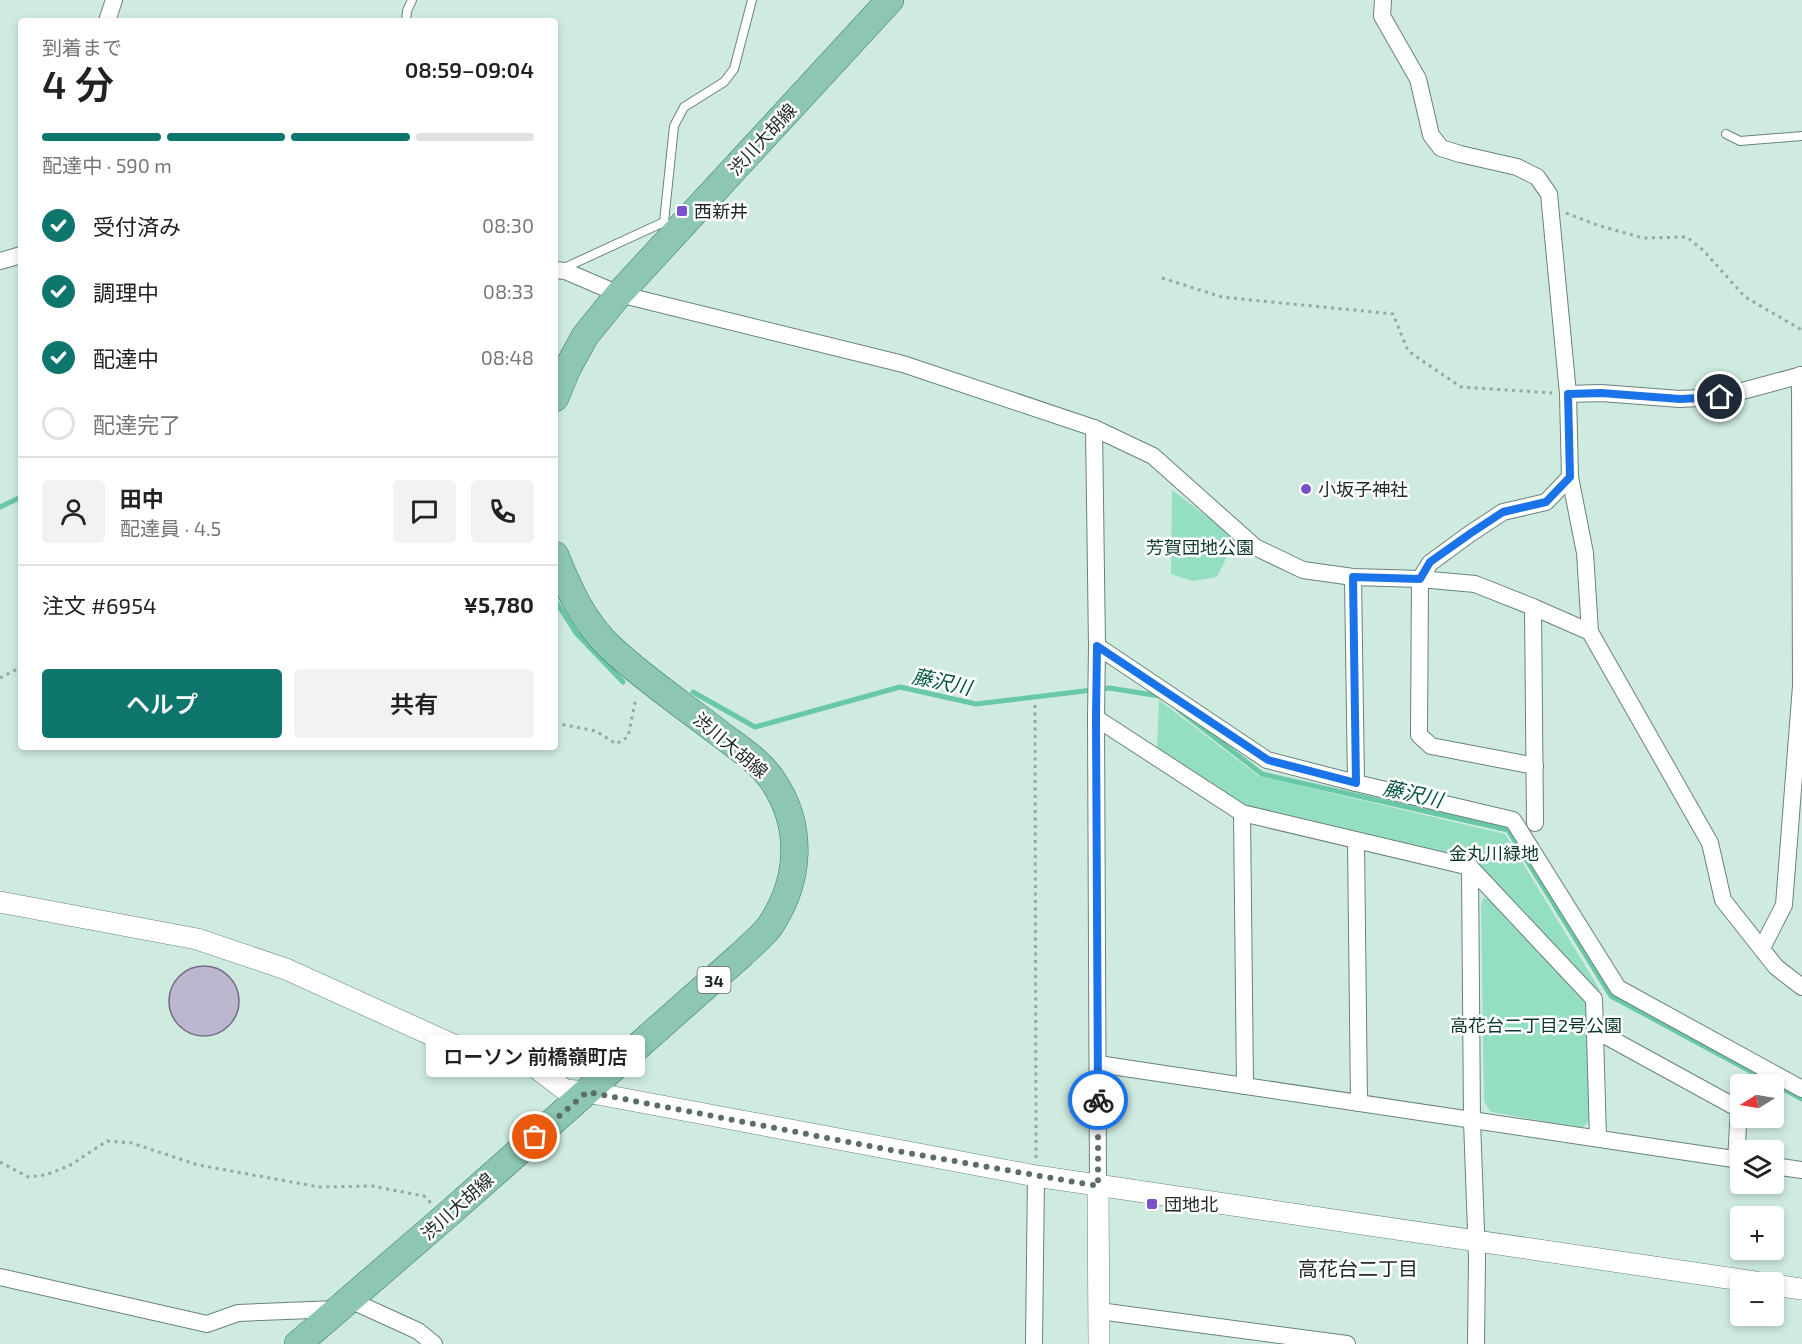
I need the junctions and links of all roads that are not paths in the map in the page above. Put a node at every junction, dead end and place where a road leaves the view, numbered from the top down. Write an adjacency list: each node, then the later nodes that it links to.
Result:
1 (114, 0): 6 (street)
2 (412, 0): 7 (lane)
3 (752, 0): 10 (lane)
4 (890, 0): 10 (main road, 渋川大胡線)
5 (1383, 0): 18 (street)
6 (108, 18)
7 (406, 18)
8 (1726, 134): 9 (lane)
9 (1802, 136)
10 (671, 226): 13 (lane); 15 (main road, 渋川大胡線)
11 (18, 256): 12 (street)
12 (0, 261)
13 (558, 270)
14 (558, 270): 15 (street)
15 (619, 294): 17 (main road, 渋川大胡線); 19 (street)
16 (1801, 375): 18 (street); 35 (street)
17 (558, 391)
18 (1568, 394): 20 (street)
19 (1094, 428): 22 (street); 26 (street)
20 (1570, 477): 23 (street); 25 (street)
21 (558, 562): 41 (main road, 渋川大胡線 / 34)
22 (1353, 577): 23 (street); 29 (street)
23 (1420, 579): 24 (street); 28 (street)
24 (1533, 607): 25 (street); 28 (street)
25 (1590, 632): 35 (street)
26 (1097, 646): 27 (street); 29 (street)
27 (1096, 718): 30 (street); 38 (street)
28 (1535, 766): 31 (street)
29 (1356, 783): 40 (street)
30 (1242, 813): 32 (street); 39 (street)
31 (1535, 824)
32 (1356, 841): 33 (street); 42 (street)
33 (1470, 867): 37 (street); 43 (street)
34 (0, 902): 41 (street)
35 (1762, 948): 36 (street)
36 (1802, 987)
37 (1595, 1030): 44 (street); 45 (street)
38 (1098, 1064): 39 (street); 50 (street)
39 (1245, 1086): 42 (street)
40 (1802, 1089)
41 (587, 1092): 49 (street); 56 (main road, 渋川大胡線 / 34)
42 (1359, 1103): 43 (street)
43 (1472, 1121): 44 (street); 51 (street)
44 (1598, 1138): 46 (street)
45 (1738, 1140)
46 (1730, 1159)
47 (1784, 1168): 48 (street)
48 (1802, 1170)
49 (1036, 1176): 50 (street); 61 (street)
50 (1098, 1186): 51 (street); 57 (street)
51 (1476, 1242): 53 (street); 64 (street)
52 (0, 1277): 56 (street)
53 (1730, 1278)
54 (1784, 1287): 55 (street)
55 (1802, 1289)
56 (344, 1305): 59 (main road, 渋川大胡線 / 34); 60 (street)
57 (1099, 1311): 58 (street); 62 (street)
58 (1249, 1337): 63 (street)
59 (298, 1344)
60 (434, 1344)
61 (1034, 1344)
62 (1099, 1344)
63 (1347, 1344)
64 (1476, 1344)

